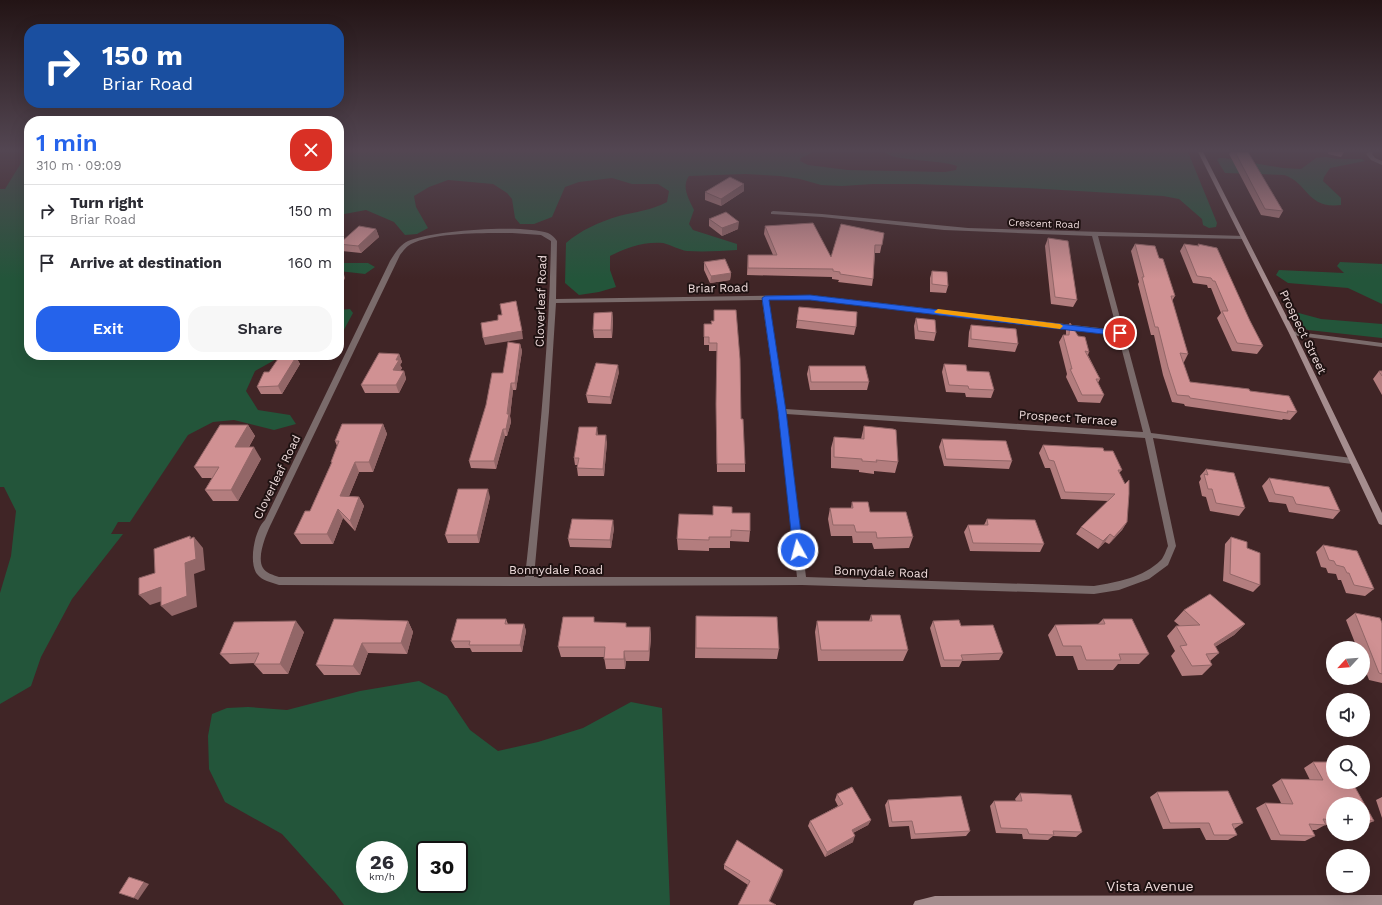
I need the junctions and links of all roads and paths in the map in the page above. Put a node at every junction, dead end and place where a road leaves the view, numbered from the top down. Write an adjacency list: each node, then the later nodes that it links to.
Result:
1 (1221, 194): 4 (main road, Prospect Street)
2 (773, 213): 3 (street, Crescent Road)
3 (1094, 233): 4 (street, Crescent Road); 7 (street, Bonnydale Road)
4 (1243, 237): 8 (main road, Prospect Street)
5 (765, 298): 6 (street, Briar Road); 7 (street, Briar Road); 10 (street)
6 (554, 301): 14 (street, Cloverleaf Road); 16 (street, Cloverleaf Road)
7 (1120, 333): 11 (street, Bonnydale Road)
8 (1292, 333): 9 (street); 12 (main road, Prospect Street)
9 (1382, 345)
10 (782, 411): 11 (street, Prospect Terrace); 15 (street)
11 (1148, 435): 12 (street, Prospect Terrace); 15 (street, Bonnydale Road)
12 (1352, 461): 13 (main road, Prospect Street)
13 (1382, 522)
14 (260, 541): 16 (street, Bonnydale Road)
15 (802, 581): 16 (street, Bonnydale Road)
16 (529, 582)
17 (1382, 901): 18 (main road, Vista Avenue)
18 (919, 905)

